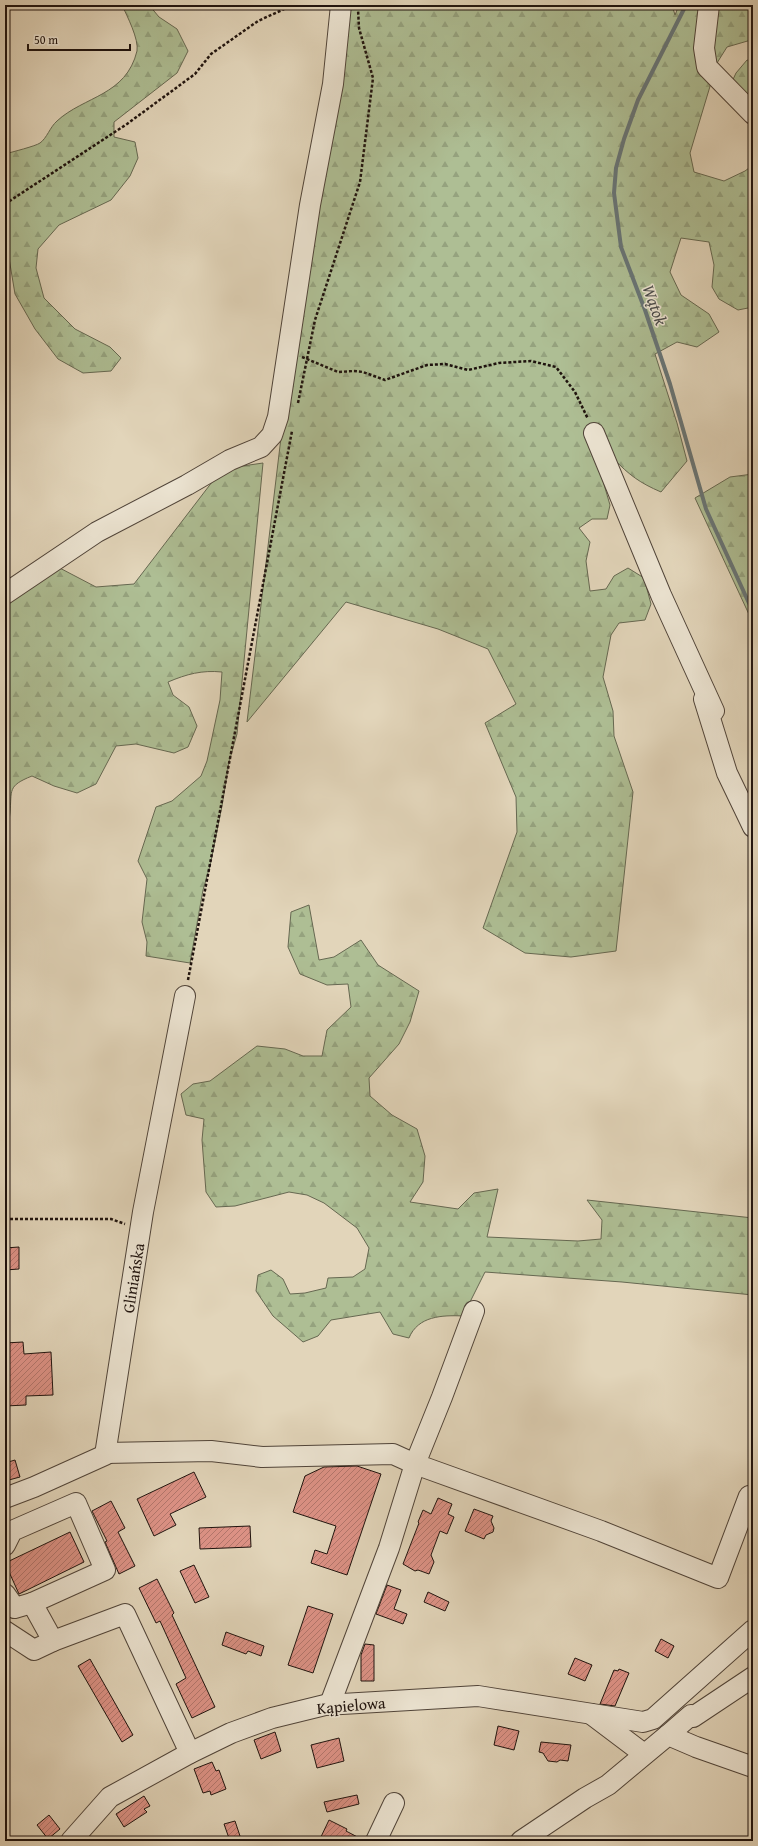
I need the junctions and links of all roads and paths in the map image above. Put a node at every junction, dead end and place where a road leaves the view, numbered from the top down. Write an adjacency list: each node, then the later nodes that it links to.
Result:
1 (292, 5): 6 (path)
2 (341, 5): 11 (street)
3 (358, 5): 7 (path)
4 (709, 5): 5 (street)
5 (753, 114)
6 (5, 204)
7 (308, 359): 8 (path); 10 (path)
8 (297, 410)
9 (294, 424): 13 (path)
10 (594, 433): 12 (street)
11 (5, 594)
12 (753, 826)
13 (185, 996): 15 (street, Gliniańska)
14 (5, 1220): 15 (path)
15 (140, 1229): 17 (street, Gliniańska)
16 (474, 1311): 18 (street)
17 (105, 1453): 18 (street); 20 (street)
18 (415, 1464): 19 (street); 28 (street)
19 (749, 1496)
20 (5, 1498)
21 (5, 1545): 23 (street)
22 (5, 1594): 23 (street)
23 (32, 1604): 26 (street)
24 (753, 1630): 29 (street, Kąpielowa)
25 (5, 1631): 26 (street)
26 (53, 1641): 31 (street)
27 (753, 1677): 30 (street)
28 (330, 1704): 29 (street, Kąpielowa); 31 (street, Kąpielowa)
29 (591, 1714): 32 (street)
30 (668, 1735): 32 (street); 33 (street)
31 (190, 1752): 37 (street, Kąpielowa)
32 (644, 1754): 34 (street)
33 (753, 1767)
34 (608, 1785): 35 (street); 39 (street)
35 (590, 1802)
36 (394, 1803): 38 (street)
37 (71, 1841)
38 (376, 1841)
39 (521, 1841)

